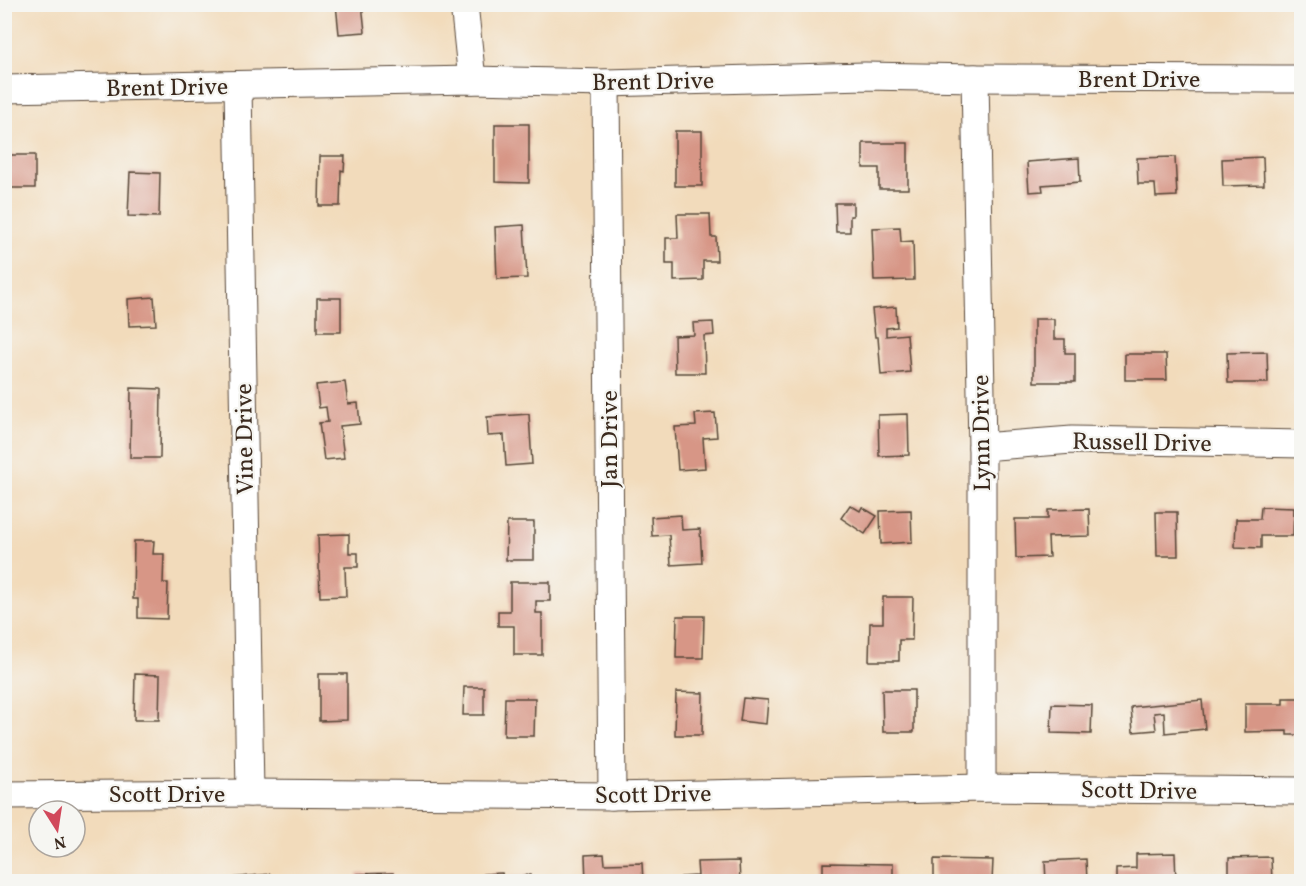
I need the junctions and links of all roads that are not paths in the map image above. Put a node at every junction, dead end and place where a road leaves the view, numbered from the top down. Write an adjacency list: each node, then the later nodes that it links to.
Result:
1 (464, 4): 4 (street)
2 (975, 78): 3 (street, Brent Drive); 5 (street, Brent Drive); 9 (street, Lynn Drive)
3 (1302, 79)
4 (472, 80): 5 (street, Brent Drive); 6 (street, Brent Drive)
5 (606, 83): 14 (street, Jan Drive)
6 (238, 86): 7 (street, Brent Drive); 12 (street, Vine Drive)
7 (4, 89)
8 (1302, 444): 9 (street, Russell Drive)
9 (982, 447): 10 (street, Lynn Drive)
10 (982, 788): 11 (street, Scott Drive); 14 (street, Scott Drive)
11 (1302, 791)
12 (250, 793): 13 (street, Scott Drive); 14 (street, Scott Drive)
13 (4, 795)
14 (612, 796)

